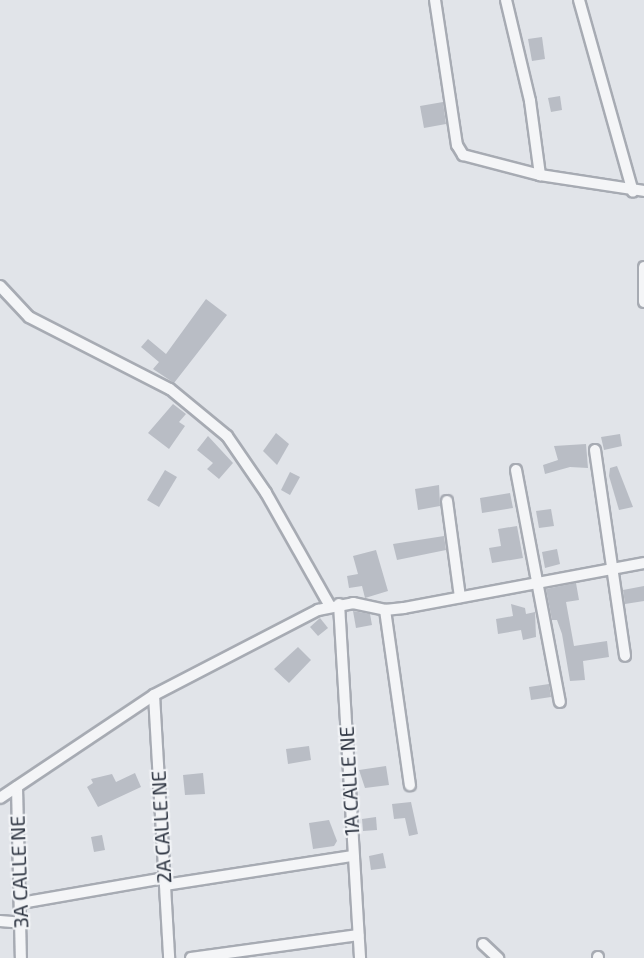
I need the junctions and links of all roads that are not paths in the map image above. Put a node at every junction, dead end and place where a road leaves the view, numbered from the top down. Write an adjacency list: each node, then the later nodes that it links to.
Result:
1 (435, 0): 4 (street)
2 (506, 0): 4 (street)
3 (579, 0): 5 (street)
4 (540, 175): 5 (street)
5 (638, 191)
6 (644, 267): 8 (street)
7 (0, 286): 16 (street)
8 (644, 302)
9 (595, 450): 13 (street)
10 (516, 470): 14 (street)
11 (447, 501): 15 (street)
12 (644, 563): 13 (street)
13 (609, 570): 14 (street); 18 (street)
14 (539, 583): 15 (street); 20 (street)
15 (460, 597): 17 (street)
16 (334, 605): 17 (street); 19 (street); 24 (street, 1A CALLE NE)
17 (384, 610): 21 (street)
18 (625, 656)
19 (154, 695): 22 (street); 25 (street, 2A CALLE NE)
20 (560, 702)
21 (410, 785)
22 (17, 787): 23 (street); 26 (street, 3A CALLE NE)
23 (0, 798)
24 (353, 856): 25 (street); 29 (street, 1A CALLE NE)
25 (164, 881): 26 (street); 32 (street, 2A CALLE NE)
26 (21, 903): 28 (street, 3A CALLE NE)
27 (0, 921): 28 (street)
28 (21, 923): 31 (street, 3A CALLE NE)
29 (358, 935): 33 (street); 34 (street, 1A CALLE NE)
30 (483, 944): 35 (street)
31 (21, 958)
32 (169, 958)
33 (191, 958)
34 (360, 958)
35 (498, 958)

